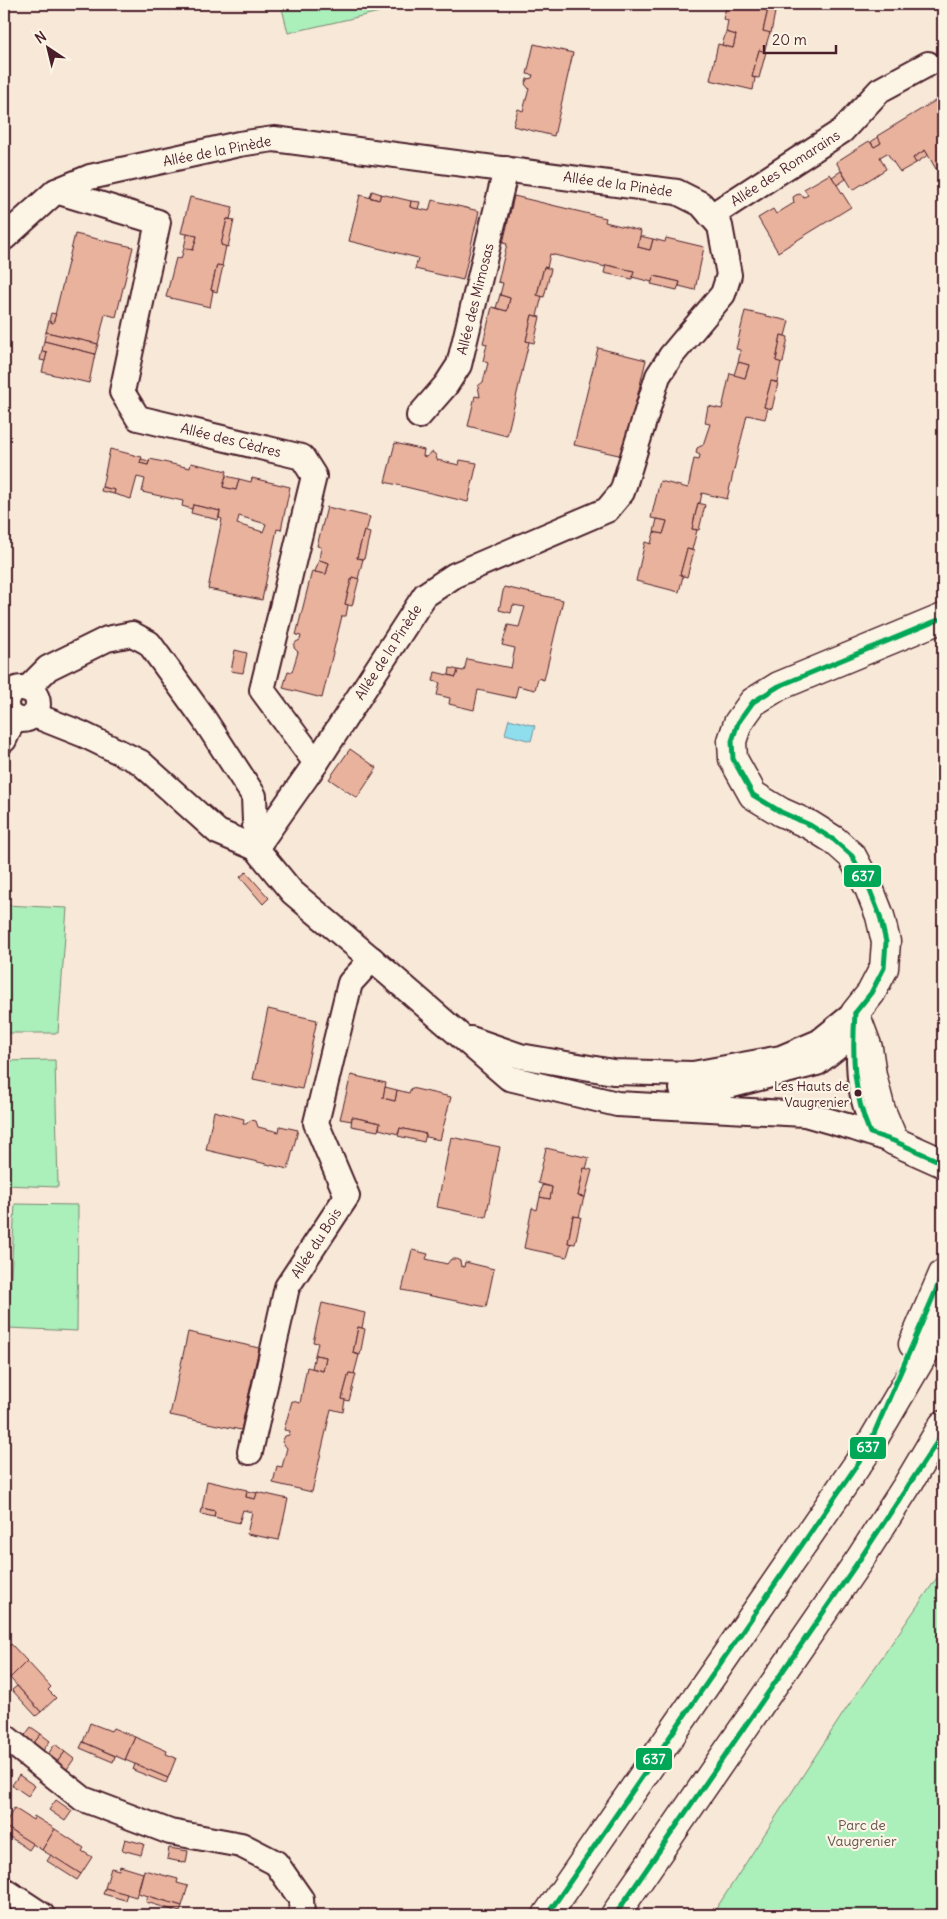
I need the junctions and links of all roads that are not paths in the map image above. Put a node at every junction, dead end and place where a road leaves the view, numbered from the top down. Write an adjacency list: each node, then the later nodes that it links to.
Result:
1 (928, 64): 4 (street, Allée des Romarains)
2 (506, 169): 3 (street, Allée de la Pinède); 4 (street, Allée de la Pinède); 6 (street, Allée des Mimosas)
3 (56, 191): 5 (street, Allée de la Pinède); 11 (street, Allée des Cèdres)
4 (711, 216): 11 (street, Allée de la Pinède)
5 (4, 238)
6 (419, 416)
7 (943, 618): 14 (main road)
8 (14, 687): 9 (street); 12 (street)
9 (24, 717): 10 (street); 12 (street)
10 (4, 740)
11 (316, 763): 12 (street, Allée de la Pinède)
12 (256, 848): 13 (street)
13 (372, 959): 15 (street); 22 (street, Allée du Bois)
14 (855, 1014): 15 (street); 16 (main road)
15 (458, 1034): 16 (street)
16 (882, 1137): 17 (main road)
17 (942, 1162)
18 (943, 1274): 23 (main road)
19 (943, 1321): 23 (main road)
20 (943, 1425): 24 (main road)
21 (943, 1433): 24 (main road)
22 (250, 1452)
23 (866, 1452): 29 (main road)
24 (908, 1484): 30 (main road)
25 (4, 1736): 28 (street)
26 (4, 1890): 27 (street)
27 (42, 1915)
28 (302, 1915)
29 (547, 1915)
30 (614, 1915)

